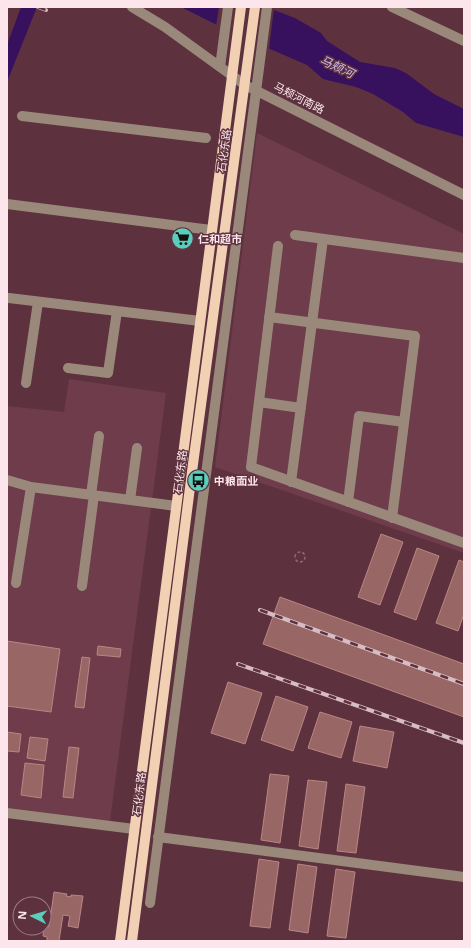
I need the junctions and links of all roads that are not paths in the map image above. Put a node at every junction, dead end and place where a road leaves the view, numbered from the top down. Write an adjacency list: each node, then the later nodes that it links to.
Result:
1 (132, 7): 8 (street, 马颊河南路)
2 (228, 7): 8 (street)
3 (241, 7): 9 (main road, 石化东路)
4 (255, 7): 10 (main road, 石化东路)
5 (267, 7): 11 (street)
6 (392, 7): 7 (street)
7 (464, 41)
8 (220, 67): 9 (street, 马颊河南路)
9 (232, 76): 10 (street, 马颊河南路); 16 (main road, 石化东路)
10 (245, 85): 11 (street, 马颊河南路); 51 (main road, 石化东路)
11 (257, 90): 14 (street, 马颊河南路); 47 (street)
12 (22, 116): 13 (street)
13 (206, 138)
14 (464, 195)
15 (7, 204): 16 (street)
16 (211, 230): 25 (main road, 石化东路)
17 (295, 235): 18 (street)
18 (323, 239): 20 (street); 26 (street)
19 (278, 246): 24 (street)
20 (464, 258)
21 (10, 298): 22 (street)
22 (38, 302): 23 (street); 28 (street)
23 (117, 311): 25 (street); 27 (street)
24 (269, 317): 26 (street); 29 (street)
25 (200, 321): 40 (main road, 石化东路)
26 (312, 323): 30 (street); 31 (street)
27 (68, 368)
28 (26, 383)
29 (259, 402): 30 (street); 35 (street)
30 (301, 408): 35 (street)
31 (404, 422): 39 (street); 41 (street)
32 (99, 436): 37 (street)
33 (137, 448): 38 (street)
34 (7, 480): 36 (street)
35 (291, 482): 39 (street)
36 (31, 487): 37 (street); 43 (street)
37 (92, 495): 38 (street); 44 (street)
38 (130, 500): 40 (street)
39 (348, 502): 41 (street)
40 (176, 506): 46 (main road, 石化东路)
41 (392, 518): 42 (street)
42 (464, 543)
43 (16, 583)
44 (82, 586)
45 (7, 813): 46 (street)
46 (134, 829): 50 (main road, 石化东路)
47 (158, 837): 48 (street); 49 (street)
48 (464, 877)
49 (150, 904)
50 (120, 941)
51 (132, 941)

